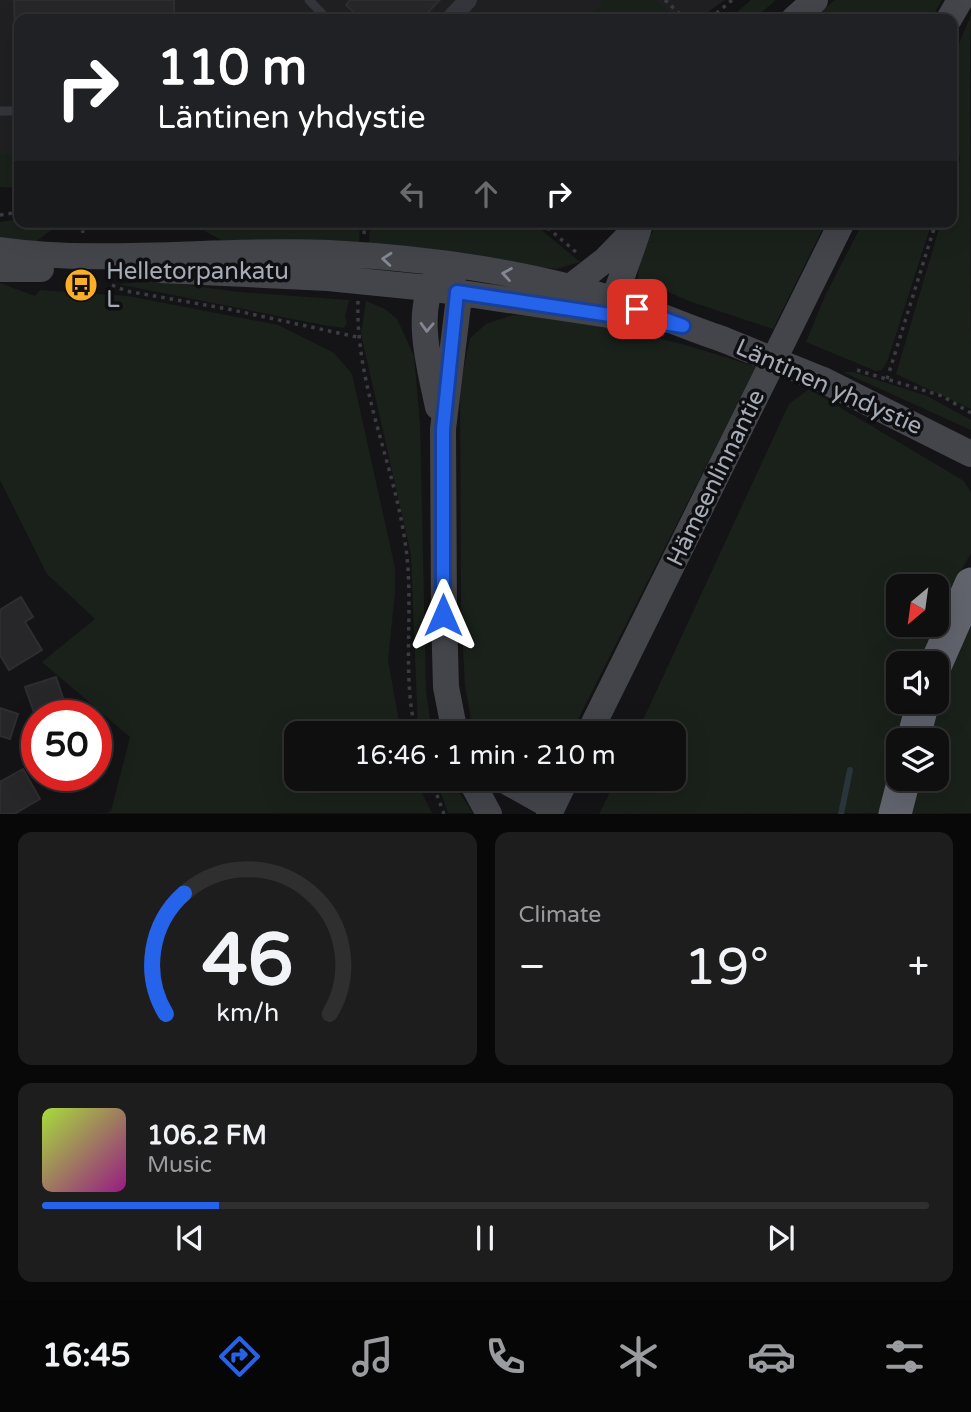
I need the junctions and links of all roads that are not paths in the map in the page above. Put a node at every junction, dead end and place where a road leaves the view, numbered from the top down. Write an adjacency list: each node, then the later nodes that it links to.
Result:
1 (309, 0): 4 (lane)
2 (468, 0): 5 (street)
3 (815, 0): 6 (main road)
4 (322, 14)
5 (455, 14)
6 (800, 14)
7 (637, 228): 14 (main road)
8 (640, 228): 16 (main road)
9 (839, 228): 23 (main road, Hämeenlinnantie)
10 (0, 250): 11 (main road, Läntinen yhdystie, one-way to 10)
11 (444, 264): 13 (main road); 14 (main road, Läntinen yhdystie, one-way to 11); 15 (main road)
12 (0, 270): 13 (main road, Läntinen yhdystie)
13 (428, 288): 15 (main road, Läntinen yhdystie); 18 (main road, one-way to 18)
14 (569, 288): 16 (main road, Läntinen yhdystie)
15 (457, 292): 17 (main road, Läntinen yhdystie); 18 (main road)
16 (614, 299): 17 (main road, Läntinen yhdystie)
17 (683, 326): 19 (main road, Läntinen yhdystie, bridge)
18 (443, 429): 22 (main road)
19 (971, 454)
20 (971, 584): 21 (highway)
21 (942, 651)
22 (453, 721)
23 (595, 721)
24 (477, 791): 29 (main road)
25 (521, 791): 28 (main road)
26 (560, 791): 28 (main road)
27 (901, 791): 30 (highway)
28 (550, 810)
29 (489, 814)
30 (895, 814)

